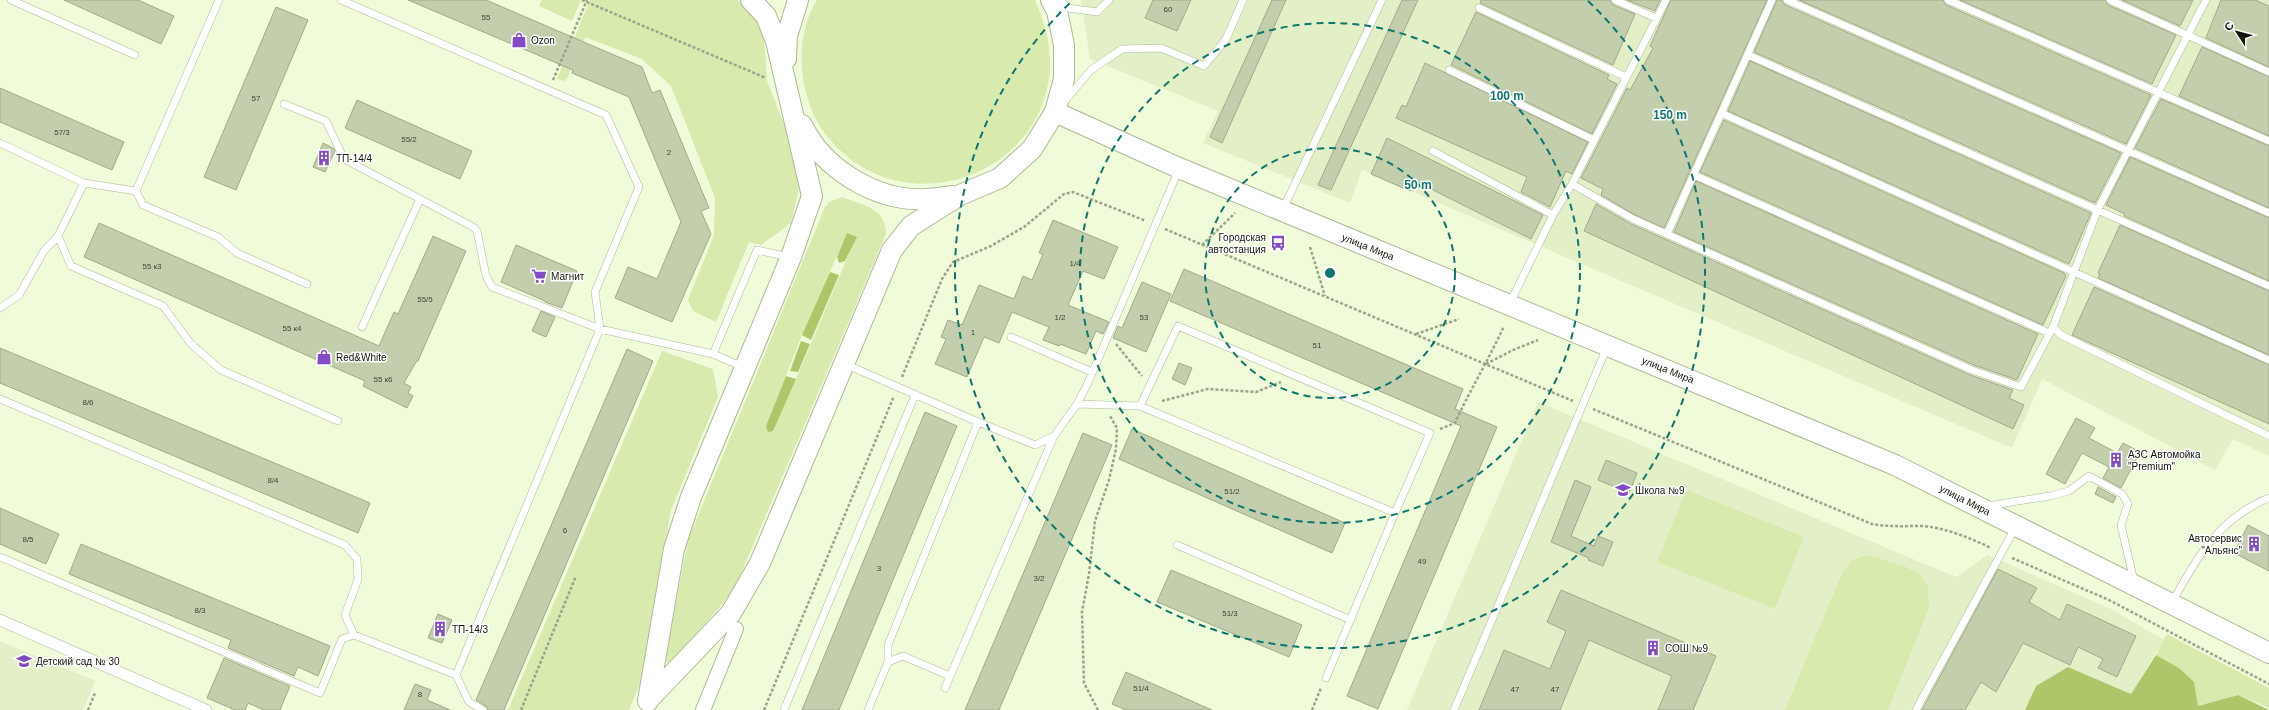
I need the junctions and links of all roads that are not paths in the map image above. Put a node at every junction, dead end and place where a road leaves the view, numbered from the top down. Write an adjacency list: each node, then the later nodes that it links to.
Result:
1 (11, 0): 21 (lane)
2 (219, 0): 40 (lane)
3 (341, 0): 56 (lane)
4 (750, 0): 26 (main road)
5 (798, 0): 26 (main road)
6 (1051, 0): 29 (main road)
7 (1060, 0): 8 (lane)
8 (1109, 0)
9 (1243, 0): 29 (lane)
10 (1382, 0): 44 (lane)
11 (1615, 0): 19 (lane)
12 (1666, 0): 19 (lane)
13 (1772, 0): 22 (lane)
14 (1787, 0): 34 (lane)
15 (1948, 0): 27 (lane)
16 (2110, 0): 20 (lane)
17 (2206, 0): 20 (lane)
18 (1479, 8): 25 (lane)
19 (1656, 18): 25 (lane)
20 (2187, 36): 24 (lane); 27 (lane)
21 (135, 55)
22 (1748, 55): 30 (lane); 43 (lane)
23 (1449, 70): 31 (lane)
24 (2269, 72)
25 (1626, 77): 31 (lane)
26 (788, 88): 41 (main road); 49 (main road)
27 (2158, 92): 32 (lane); 34 (lane)
28 (284, 104): 42 (lane)
29 (1055, 112): 36 (main road, улица Мира); 41 (main road)
30 (1721, 113): 37 (lane); 50 (lane)
31 (1594, 140): 39 (lane)
32 (2269, 141)
33 (0, 143): 38 (lane)
34 (2128, 150): 43 (lane); 45 (lane)
35 (1433, 151): 46 (lane)
36 (1179, 168): 44 (main road, улица Мира); 64 (lane)
37 (1694, 175): 47 (lane); 57 (lane)
38 (84, 183): 40 (lane); 48 (lane)
39 (1572, 184): 46 (lane); 47 (lane)
40 (136, 191): 51 (lane)
41 (960, 195): 62 (main road)
42 (420, 199): 55 (lane); 56 (lane)
43 (2098, 209): 50 (lane); 52 (lane)
44 (1282, 211): 53 (main road, улица Мира)
45 (2269, 213)
46 (1553, 215): 53 (lane)
47 (1667, 234): 57 (lane)
48 (58, 236): 54 (lane); 69 (lane)
49 (791, 257): 60 (lane); 63 (main road)
50 (2074, 271): 57 (lane); 61 (lane)
51 (307, 284)
52 (2269, 286)
53 (1509, 305): 59 (main road, улица Мира)
54 (0, 308)
55 (362, 327)
56 (600, 329): 60 (lane); 87 (lane)
57 (2051, 330): 72 (lane)
58 (1011, 337): 64 (lane)
59 (1608, 346): 74 (main road, улица Мира); 97 (lane)
60 (713, 354): 63 (lane)
61 (2269, 360)
62 (845, 364): 65 (lane); 91 (main road)
63 (744, 368): 91 (main road)
64 (1092, 372): 67 (lane)
65 (916, 395): 70 (lane); 95 (lane)
66 (0, 399): 84 (lane)
67 (1077, 404): 68 (lane); 71 (lane)
68 (1140, 406): 75 (lane); 75 (lane)
69 (338, 421)
70 (978, 422): 71 (lane); 86 (lane)
71 (1054, 436): 88 (lane)
72 (2269, 436)
73 (2269, 498): 80 (lane)
74 (1980, 508): 76 (main road, улица Мира); 79 (lane)
75 (1395, 513): 82 (lane)
76 (2017, 526): 79 (main road, улица Мира); 98 (lane)
77 (1177, 545): 82 (lane)
78 (0, 557): 84 (lane)
79 (2135, 585): 80 (main road, улица Мира)
80 (2172, 604): 85 (main road, улица Мира)
81 (0, 620): 92 (street)
82 (1351, 620): 89 (lane)
83 (736, 629): 94 (street)
84 (354, 635): 87 (lane)
85 (2269, 653)
86 (888, 662): 88 (lane); 96 (lane)
87 (456, 675): 93 (lane)
88 (950, 676): 90 (lane)
89 (1326, 678)
90 (945, 688)
91 (647, 704)
92 (206, 710)
93 (483, 710)
94 (703, 710)
95 (784, 710)
96 (868, 710)
97 (1454, 710)
98 (1916, 710)

